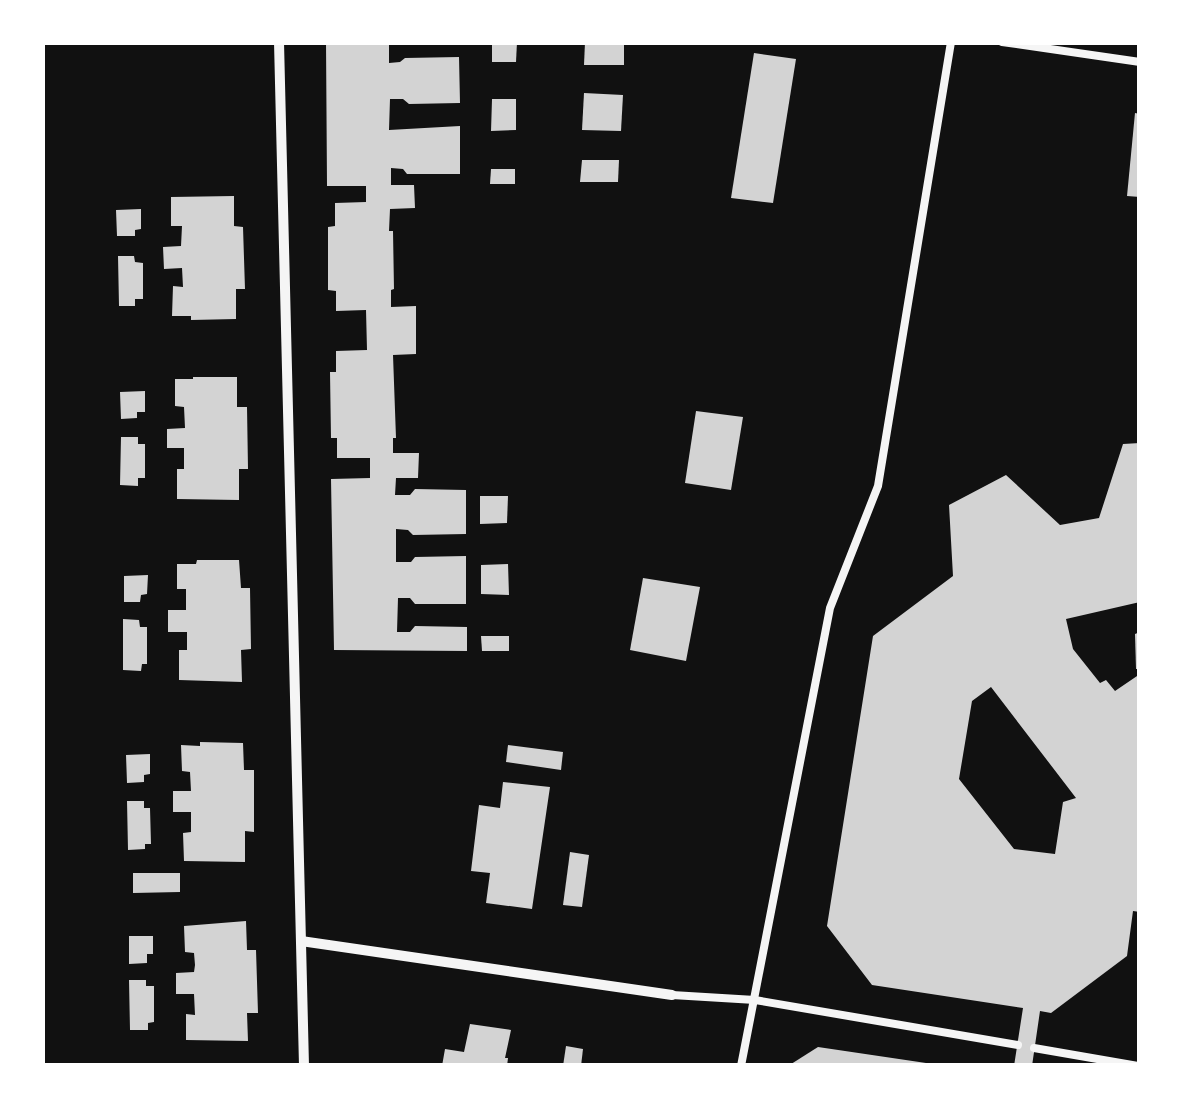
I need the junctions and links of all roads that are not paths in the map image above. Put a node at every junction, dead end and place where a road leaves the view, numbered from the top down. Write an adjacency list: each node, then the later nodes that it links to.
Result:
1 (279, 42): 5 (street)
2 (951, 42): 7 (lane)
3 (1002, 42): 4 (lane)
4 (1140, 62)
5 (301, 941): 6 (street); 11 (street)
6 (672, 995): 7 (lane)
7 (755, 1000): 8 (lane); 12 (lane)
8 (1018, 1045)
9 (1034, 1048): 10 (lane)
10 (1094, 1062): 13 (lane)
11 (304, 1066)
12 (741, 1066)
13 (1138, 1066)

